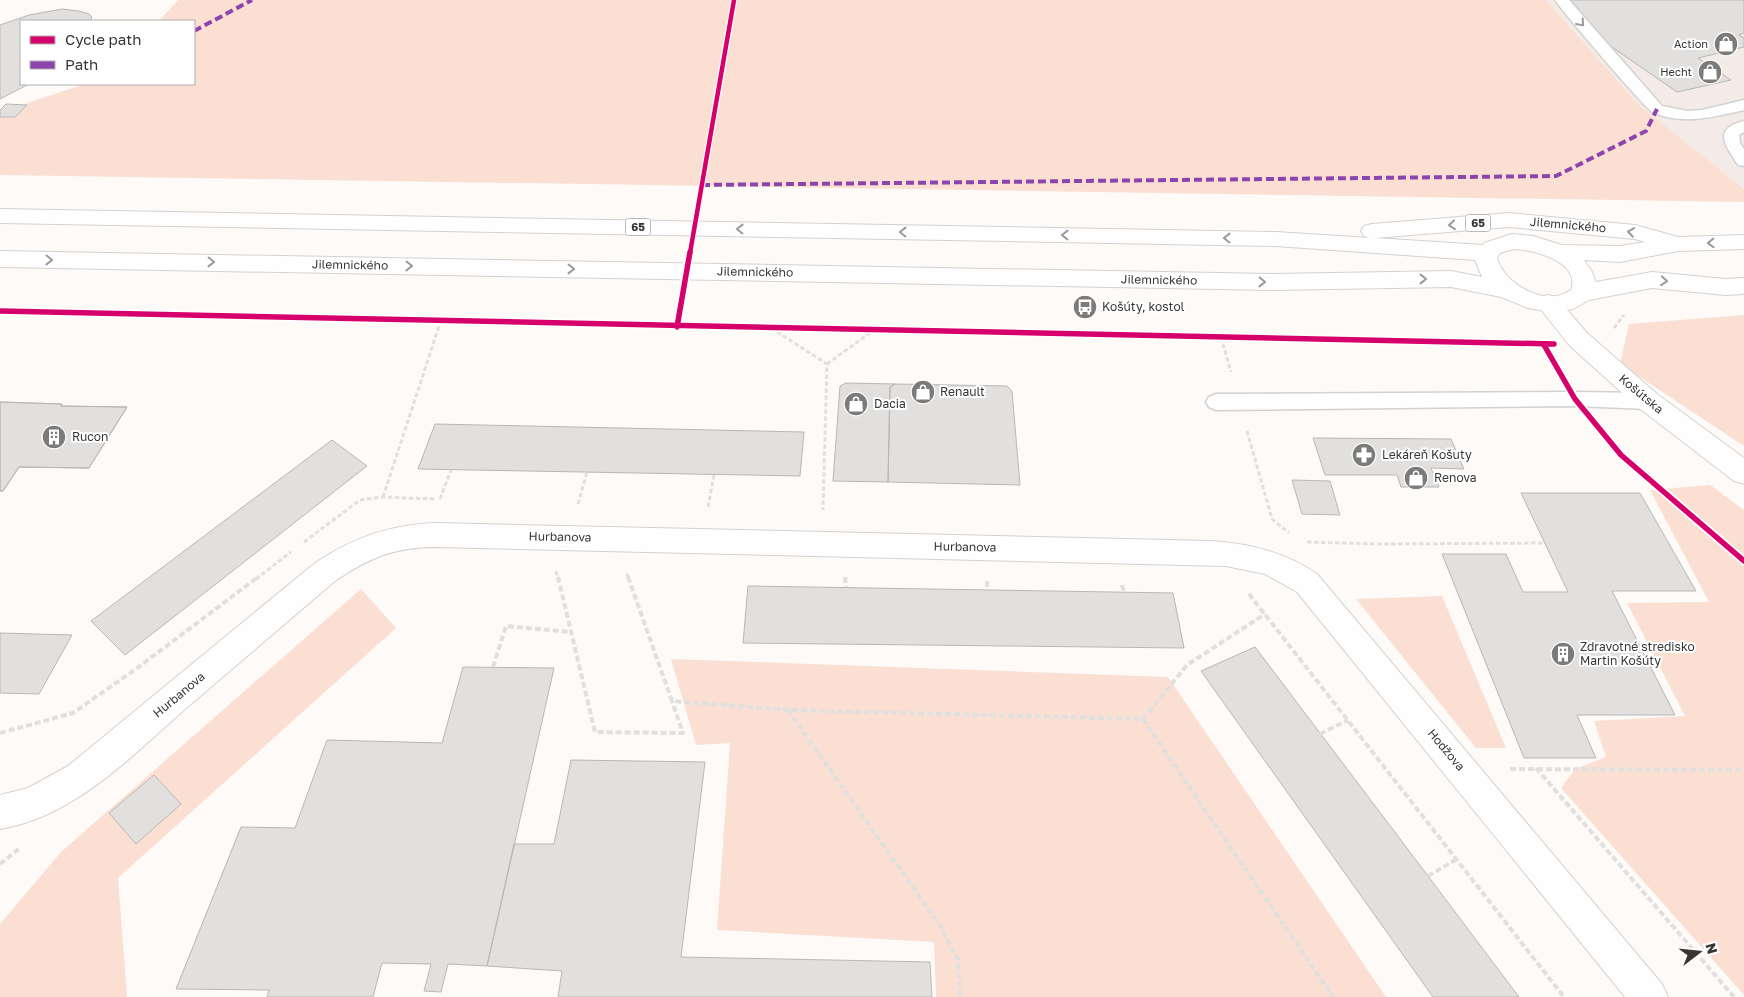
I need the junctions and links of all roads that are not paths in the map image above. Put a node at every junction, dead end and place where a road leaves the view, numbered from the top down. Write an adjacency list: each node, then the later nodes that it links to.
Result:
1 (1562, 0): 2 (lane, one-way to 2)
2 (1744, 105)
3 (1744, 126): 4 (lane)
4 (1744, 161)
5 (0, 216): 6 (main road, Jilemnického / 65, one-way to 5)
6 (1276, 239): 8 (main road, Jilemnického / 65, one-way to 6); 10 (main road, Jilemnického / 65)
7 (1744, 242): 8 (main road, Jilemnického / 65, one-way to 8)
8 (1678, 244): 9 (main road, Jilemnického / 65)
9 (1559, 252): 10 (main road, Jilemnického / 65); 14 (main road, Jilemnického / 65)
10 (1488, 253): 13 (main road, Jilemnického)
11 (0, 259): 13 (main road, Jilemnického, one-way to 13)
12 (1744, 286): 14 (main road, Jilemnického, one-way to 12)
13 (1508, 290): 15 (main road, Jilemnického)
14 (1582, 293): 15 (main road, Jilemnického)
15 (1548, 304): 16 (main road, Košútska)
16 (1648, 401): 17 (lane); 18 (main road, Košútska)
17 (1216, 402)
18 (1744, 473)
19 (1212, 552): 20 (main road, Hurbanova); 21 (main road, Hodžova)
20 (0, 812)
21 (1649, 997)

